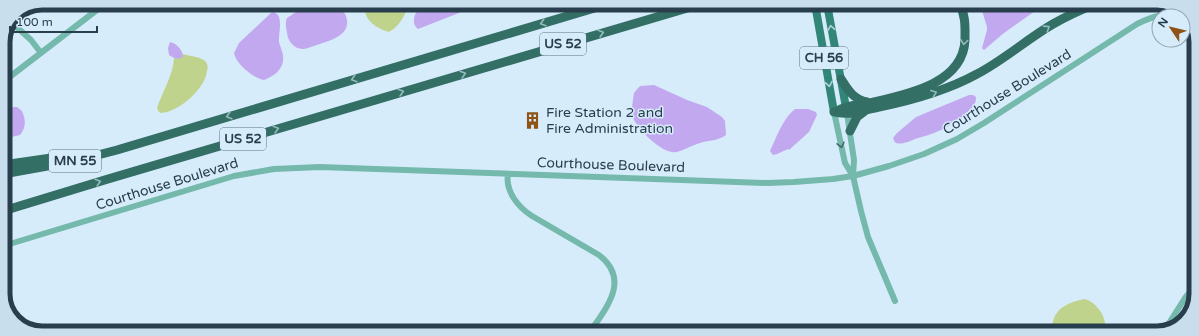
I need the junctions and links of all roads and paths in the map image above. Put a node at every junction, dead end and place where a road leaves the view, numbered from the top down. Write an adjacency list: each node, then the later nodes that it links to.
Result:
1 (97, 10): 10 (street)
2 (588, 10): 17 (highway, US 52, one-way to 17)
3 (681, 10): 22 (highway, US 52, one-way to 3)
4 (816, 10): 15 (main road, CH 56, one-way to 15)
5 (828, 10): 12 (main road, CH 56, one-way to 5)
6 (962, 10): 13 (highway, one-way to 13)
7 (1080, 10): 13 (highway, one-way to 7)
8 (1151, 18): 21 (street, Courthouse Boulevard)
9 (14, 25): 10 (street)
10 (41, 53): 11 (street)
11 (10, 77)
12 (841, 79): 13 (highway); 14 (main road, CH 56)
13 (870, 106): 14 (highway); 16 (highway)
14 (846, 110): 15 (highway); 16 (street)
15 (834, 112): 21 (street, one-way to 21)
16 (850, 131): 21 (street)
17 (146, 140): 18 (highway, US 52); 19 (highway, MN 55)
18 (10, 165)
19 (10, 173)
20 (508, 174): 21 (street, Courthouse Boulevard); 25 (street, Courthouse Boulevard); 29 (street)
21 (853, 176): 27 (street)
22 (61, 193): 23 (highway, US 52); 24 (highway)
23 (10, 206)
24 (10, 209)
25 (10, 244)
26 (1189, 293): 28 (street)
27 (896, 301)
28 (1169, 324)
29 (594, 326)

